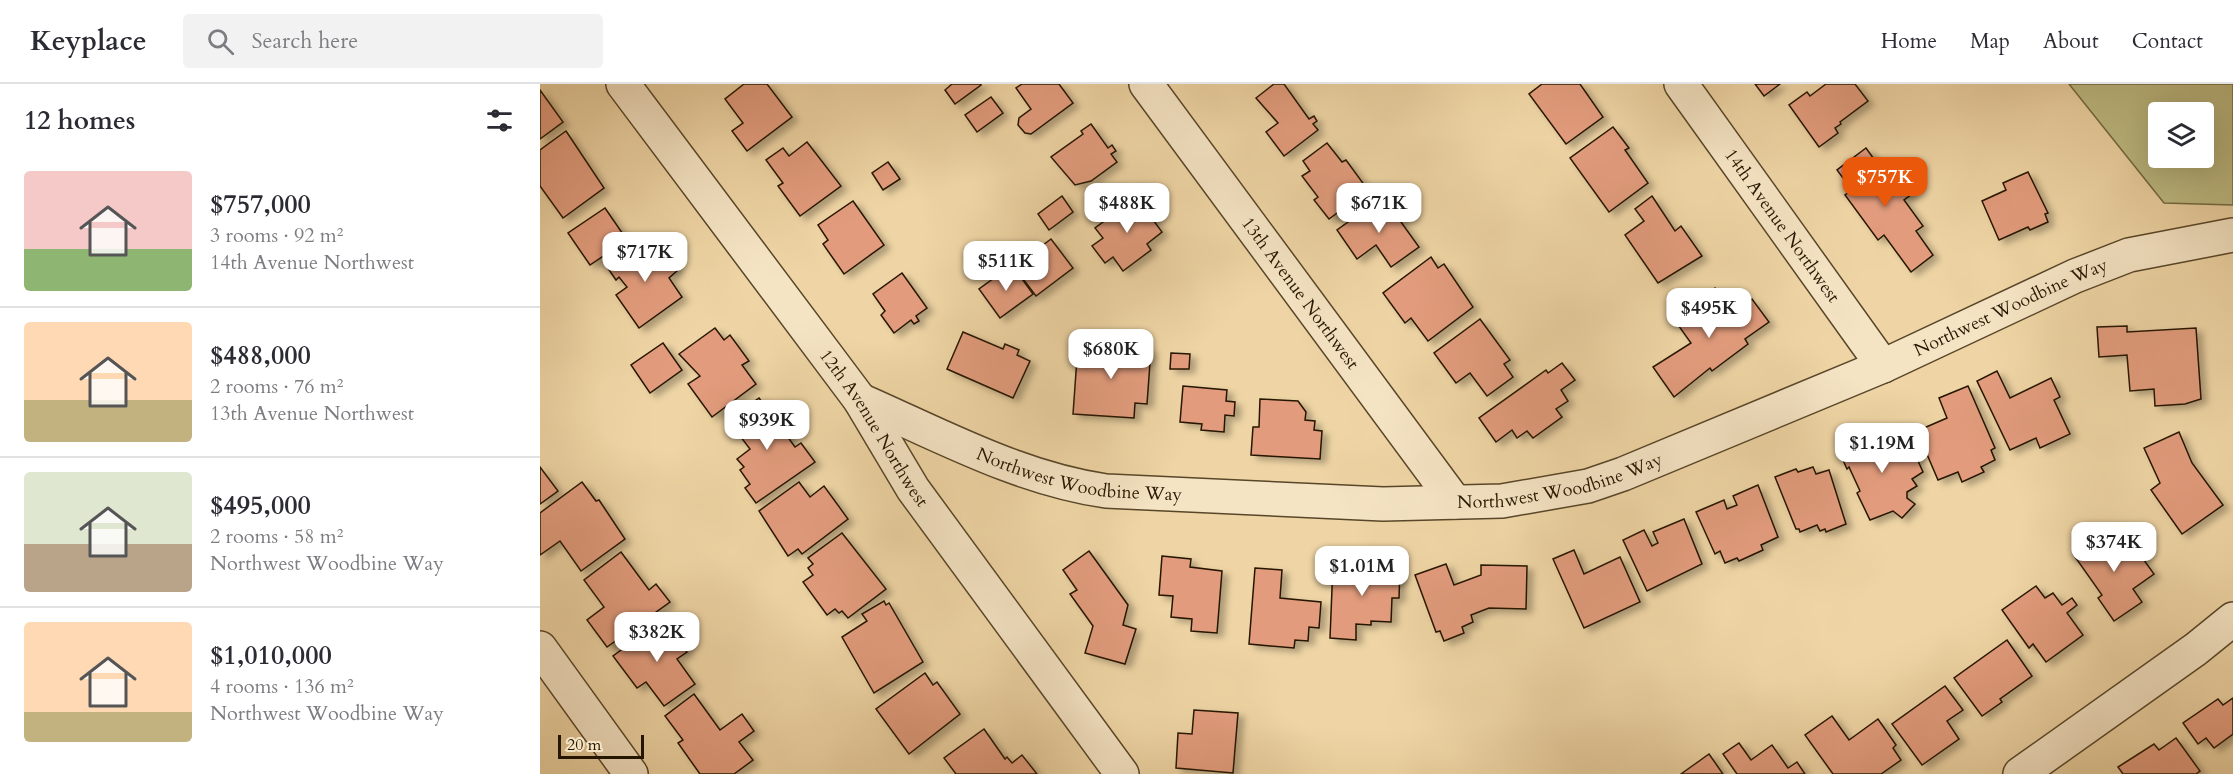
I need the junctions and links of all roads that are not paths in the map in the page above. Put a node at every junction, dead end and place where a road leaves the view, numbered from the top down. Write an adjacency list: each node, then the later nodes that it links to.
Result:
1 (623, 84): 6 (street, 12th Avenue Northwest)
2 (1146, 84): 7 (street, 13th Avenue Northwest)
3 (1681, 84): 5 (street, 14th Avenue Northwest)
4 (2229, 243): 5 (street, Northwest Woodbine Way)
5 (1883, 366): 7 (street, Northwest Woodbine Way)
6 (860, 400): 7 (street, Northwest Woodbine Way); 11 (street, 12th Avenue Northwest)
7 (1455, 502)
8 (2233, 619): 12 (street)
9 (540, 648): 10 (street)
10 (631, 774)
11 (1122, 774)
12 (2020, 774)

